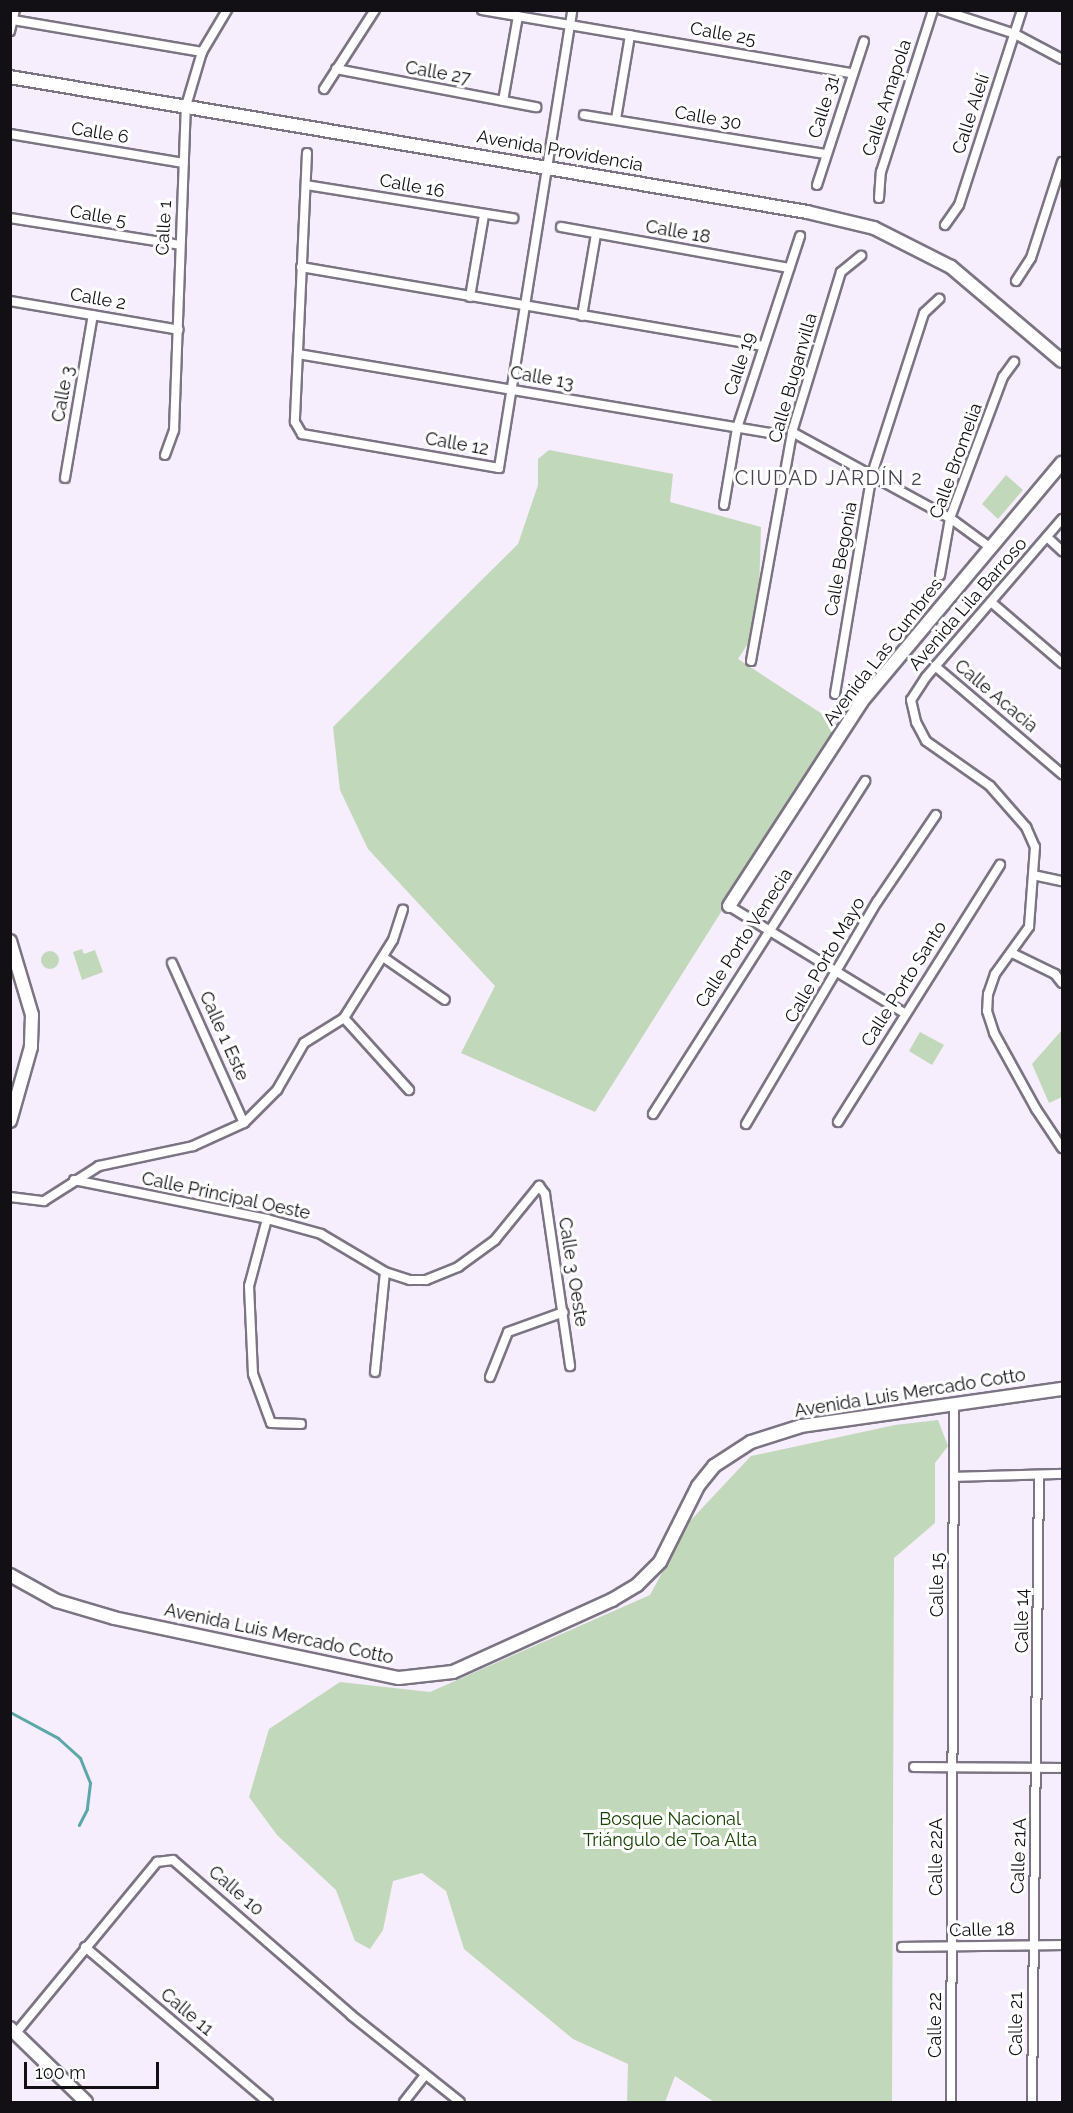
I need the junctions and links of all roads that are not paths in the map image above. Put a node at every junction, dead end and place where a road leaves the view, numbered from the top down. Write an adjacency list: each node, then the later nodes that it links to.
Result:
1 (15, 10): 10 (street)
2 (227, 10): 16 (street, Calle 1)
3 (375, 10): 18 (street)
4 (482, 10): 9 (street, Calle 25)
5 (573, 10): 11 (street, Calle 12)
6 (933, 10): 35 (street, Calle Amapola)
7 (942, 10): 13 (street)
8 (1022, 10): 13 (street, Calle Alelí)
9 (518, 16): 11 (street, Calle 25); 22 (street)
10 (14, 20): 12 (street); 16 (street)
11 (570, 25): 14 (street, Calle 25); 32 (street, Calle 12)
12 (10, 32)
13 (1015, 34): 17 (street); 39 (street, Calle Alelí)
14 (630, 35): 19 (street, Calle 25); 26 (street)
15 (864, 41): 19 (street, Calle 31)
16 (202, 52): 23 (street, Calle 1)
17 (1062, 59)
18 (336, 69): 21 (street); 22 (street, Calle 27)
19 (852, 73): 29 (street, Calle 31)
20 (10, 77): 23 (street, Avenida Providencia)
21 (324, 89)
22 (503, 100): 24 (street, Calle 27)
23 (186, 106): 31 (street, Calle 1); 32 (street, Avenida Providencia)
24 (536, 107)
25 (584, 115): 26 (street, Calle 30)
26 (615, 119): 29 (street, Calle 30)
27 (10, 134): 31 (street, Calle 6)
28 (307, 153): 33 (street, Calle 12)
29 (826, 154): 34 (street, Calle 31)
30 (1062, 162): 47 (street)
31 (184, 163): 43 (street, Calle 1)
32 (548, 167): 51 (street, Calle 12); 57 (street, Avenida Providencia)
33 (306, 185): 36 (street, Calle 16); 45 (street, Calle 12)
34 (817, 185)
35 (879, 198)
36 (484, 215): 38 (street, Calle 16); 48 (street)
37 (10, 218): 43 (street, Calle 5)
38 (513, 218)
39 (945, 225)
40 (561, 227): 41 (street, Calle 18)
41 (596, 234): 46 (street, Calle 18); 53 (street)
42 (800, 236): 46 (street, Calle 19)
43 (180, 245): 54 (street, Calle 1)
44 (861, 256): 61 (street, Calle Buganvilla)
45 (301, 267): 48 (street); 56 (street, Calle 12)
46 (789, 268): 55 (street, Calle 19)
47 (1016, 281)
48 (470, 297): 51 (street)
49 (939, 299): 65 (street, Calle Begonia)
50 (10, 301): 52 (street, Calle 2)
51 (526, 306): 53 (street); 59 (street, Calle 12)
52 (93, 315): 54 (street, Calle 2); 66 (street, Calle 3)
53 (582, 316): 55 (street)
54 (179, 330): 63 (street, Calle 1)
55 (763, 346): 60 (street, Calle 19)
56 (298, 354): 59 (street, Calle 13); 59 (street, Calle 12)
57 (1062, 361)
58 (1014, 362): 68 (street, Calle Bromelia)
59 (512, 390): 60 (street, Calle 13)
60 (737, 428): 62 (street, Calle 13); 67 (street, Calle 19)
61 (792, 432): 65 (street); 75 (street, Calle Buganvilla)
62 (780, 435)
63 (165, 455)
64 (1062, 463): 71 (street, Avenida Las Cumbres)
65 (872, 474): 68 (street); 78 (street, Calle Begonia)
66 (65, 478)
67 (724, 505)
68 (950, 518): 71 (street); 73 (street, Calle Bromelia)
69 (1062, 519): 70 (street, Avenida Lila Barroso)
70 (1047, 537): 72 (street); 74 (street, Avenida Lila Barroso)
71 (991, 548): 85 (street, Avenida Las Cumbres)
72 (1062, 551)
73 (940, 575)
74 (991, 602): 76 (street); 77 (street, Avenida Lila Barroso)
75 (751, 661)
76 (1062, 663)
77 (935, 666): 79 (street, Calle Acacia); 83 (street, Avenida Lila Barroso)
78 (835, 694)
79 (1062, 774)
80 (865, 781): 87 (street, Calle Porto Venecia)
81 (936, 815): 92 (street, Calle Porto Mayo)
82 (1000, 865): 95 (street, Calle Porto Santo)
83 (1034, 875): 84 (street); 89 (street, Avenida Lila Barroso)
84 (1062, 881)
85 (729, 906): 87 (street)
86 (403, 910): 90 (street)
87 (768, 930): 92 (street); 98 (street, Calle Porto Venecia)
88 (10, 940): 99 (street)
89 (1012, 953): 93 (street); 103 (street, Avenida Lila Barroso)
90 (383, 957): 94 (street); 96 (street)
91 (172, 963): 101 (street, Calle 1 Este)
92 (837, 972): 95 (street); 102 (street, Calle Porto Mayo)
93 (1062, 983)
94 (445, 1000)
95 (906, 1014): 100 (street, Calle Porto Santo)
96 (344, 1018): 97 (street); 101 (street)
97 (408, 1090)
98 (653, 1114)
99 (10, 1121)
100 (838, 1122)
101 (244, 1123): 104 (street)
102 (746, 1124)
103 (1062, 1148)
104 (74, 1180): 106 (street); 107 (street, Calle Principal Oeste)
105 (539, 1186): 108 (street, Calle Principal Oeste); 109 (street, Calle 3 Oeste)
106 (10, 1197)
107 (267, 1219): 108 (street, Calle Principal Oeste); 115 (street)
108 (385, 1272): 111 (street)
109 (564, 1312): 110 (street, Calle 3 Oeste); 112 (street)
110 (570, 1366)
111 (375, 1372)
112 (490, 1377)
113 (1062, 1389): 114 (street, Avenida Luis Mercado Cotto)
114 (954, 1403): 118 (street, Calle 15); 119 (street, Avenida Luis Mercado Cotto)
115 (301, 1424)
116 (1062, 1474): 117 (street)
117 (1039, 1475): 118 (street); 122 (street, Calle 14)
118 (954, 1477): 121 (street, Calle 15)
119 (10, 1575)
120 (914, 1767): 121 (street)
121 (953, 1767): 122 (street); 128 (street, Calle 22A)
122 (1038, 1768): 123 (street); 125 (street, Calle 21A)
123 (1062, 1768)
124 (1062, 1945): 125 (street, Calle 18)
125 (1033, 1946): 128 (street, Calle 18); 136 (street, Calle 21)
126 (85, 1947): 129 (street, Calle 10); 130 (street, Calle 10); 132 (street, Calle 11)
127 (902, 1947): 128 (street, Calle 18)
128 (952, 1948): 135 (street, Calle 22)
129 (13, 2031): 131 (street)
130 (425, 2075): 133 (street); 134 (street, Calle 10)
131 (86, 2103)
132 (268, 2103)
133 (404, 2103)
134 (460, 2103)
135 (951, 2103)
136 (1032, 2103)

